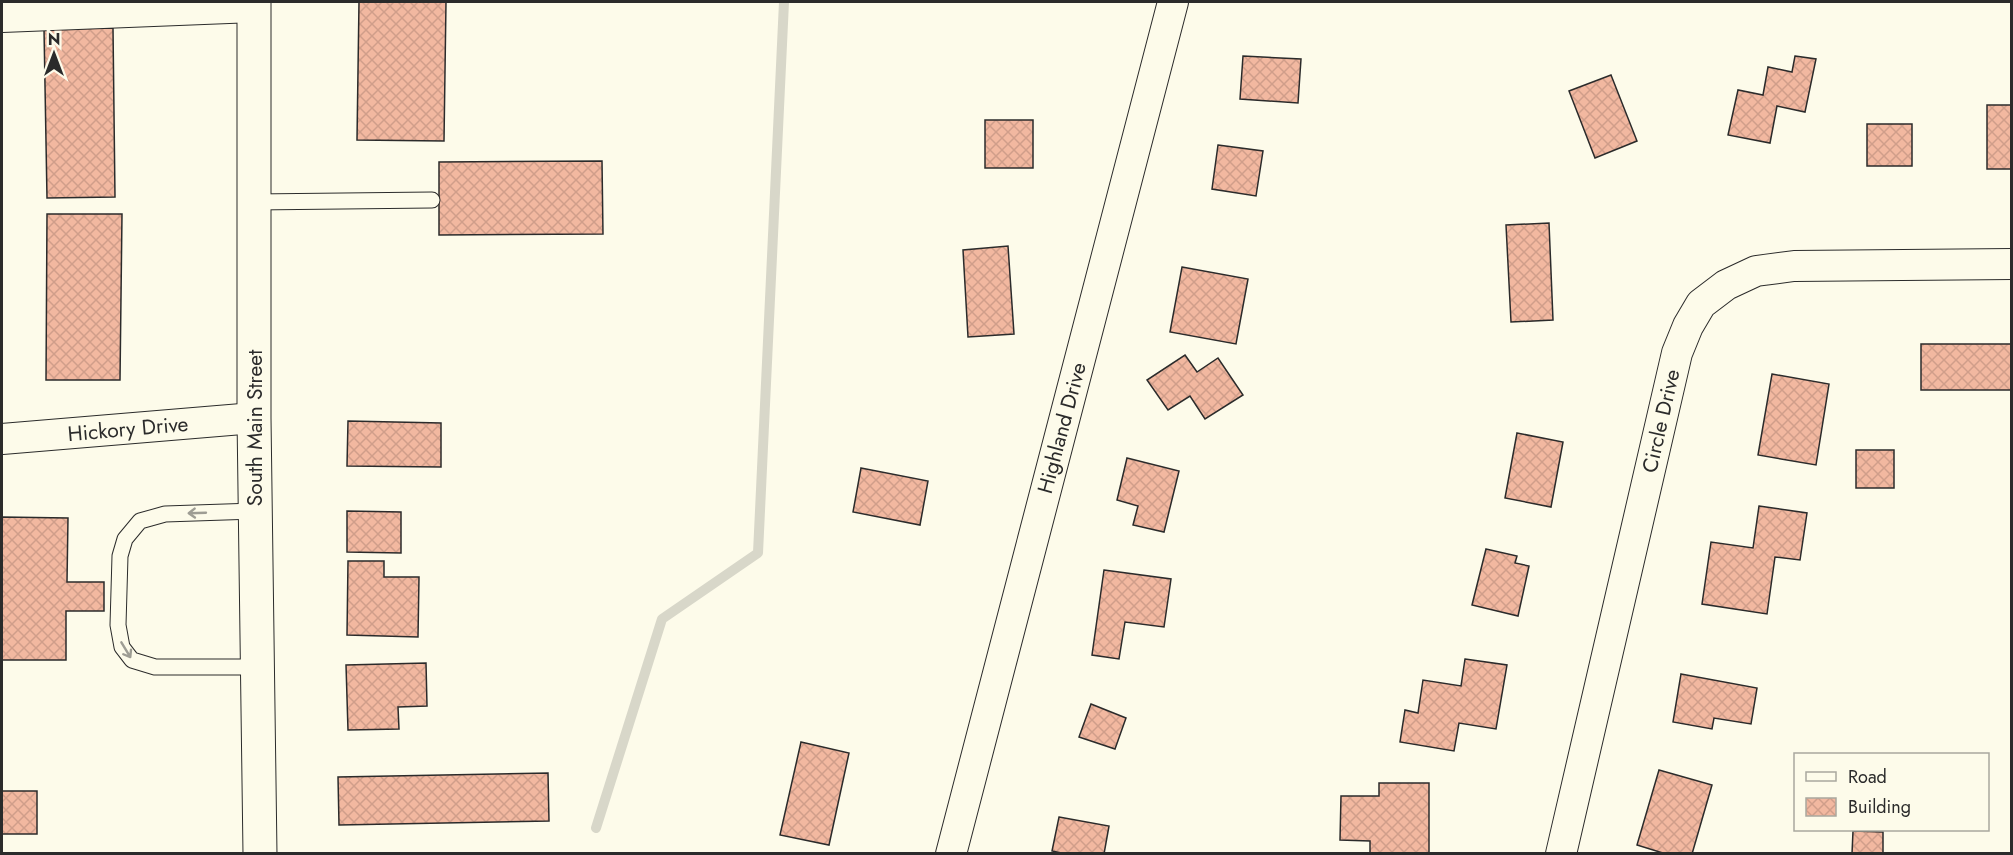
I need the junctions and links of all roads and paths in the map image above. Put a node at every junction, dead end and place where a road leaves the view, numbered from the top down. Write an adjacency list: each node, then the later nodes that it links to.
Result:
1 (1173, 2): 12 (street, Highland Drive)
2 (254, 4): 3 (street); 5 (main road, South Main Street)
3 (2, 17)
4 (432, 200): 5 (lane)
5 (254, 202): 7 (main road, South Main Street)
6 (2012, 264): 13 (street, Circle Drive)
7 (254, 418): 8 (street, Hickory Drive); 9 (main road, South Main Street)
8 (2, 439)
9 (255, 511): 10 (main road, South Main Street); 10 (lane, one-way to 10)
10 (257, 668): 11 (main road, South Main Street)
11 (260, 854)
12 (951, 854)
13 (1561, 854)

